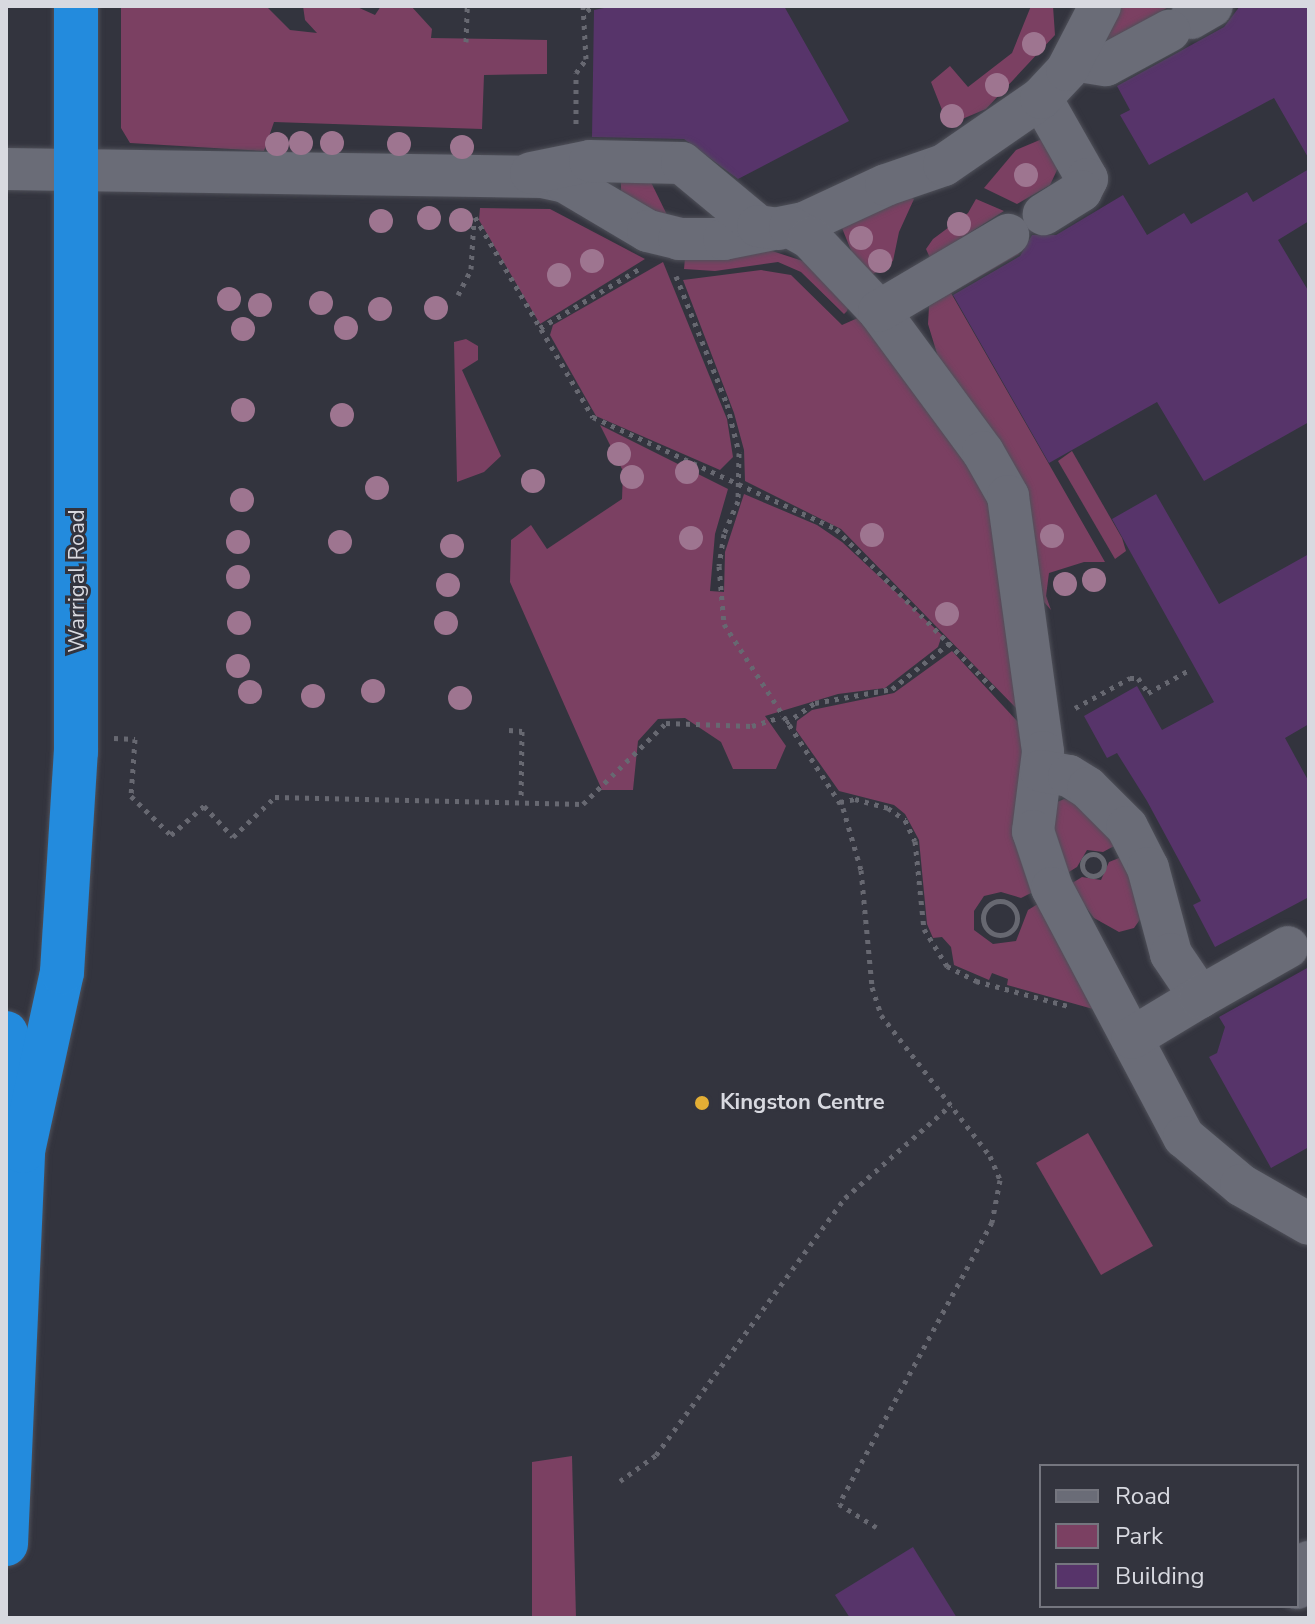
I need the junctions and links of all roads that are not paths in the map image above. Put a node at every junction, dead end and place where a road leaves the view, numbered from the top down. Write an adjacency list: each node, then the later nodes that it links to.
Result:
1 (76, 6): 7 (highway, Warrigal Road)
2 (1100, 6): 4 (street)
3 (1191, 18): 4 (street)
4 (1073, 60): 5 (street)
5 (1041, 98): 9 (street); 10 (street)
6 (6, 169): 7 (street)
7 (77, 172): 8 (street); 18 (highway, Warrigal Road)
8 (489, 189): 10 (street); 10 (street)
9 (1044, 214)
10 (784, 228): 12 (street)
11 (1008, 235): 12 (street)
12 (879, 311): 13 (street)
13 (1041, 771): 15 (street); 17 (street)
14 (1288, 947): 15 (street)
15 (1200, 997): 17 (street)
16 (6, 1033): 18 (highway, Warrigal Road)
17 (1132, 1038): 19 (street)
18 (23, 1151): 20 (highway, Warrigal Road)
19 (1309, 1224)
20 (12, 1282): 21 (highway, Warrigal Road)
21 (6, 1544)
22 (1309, 1562): 23 (street)
23 (1299, 1584)

